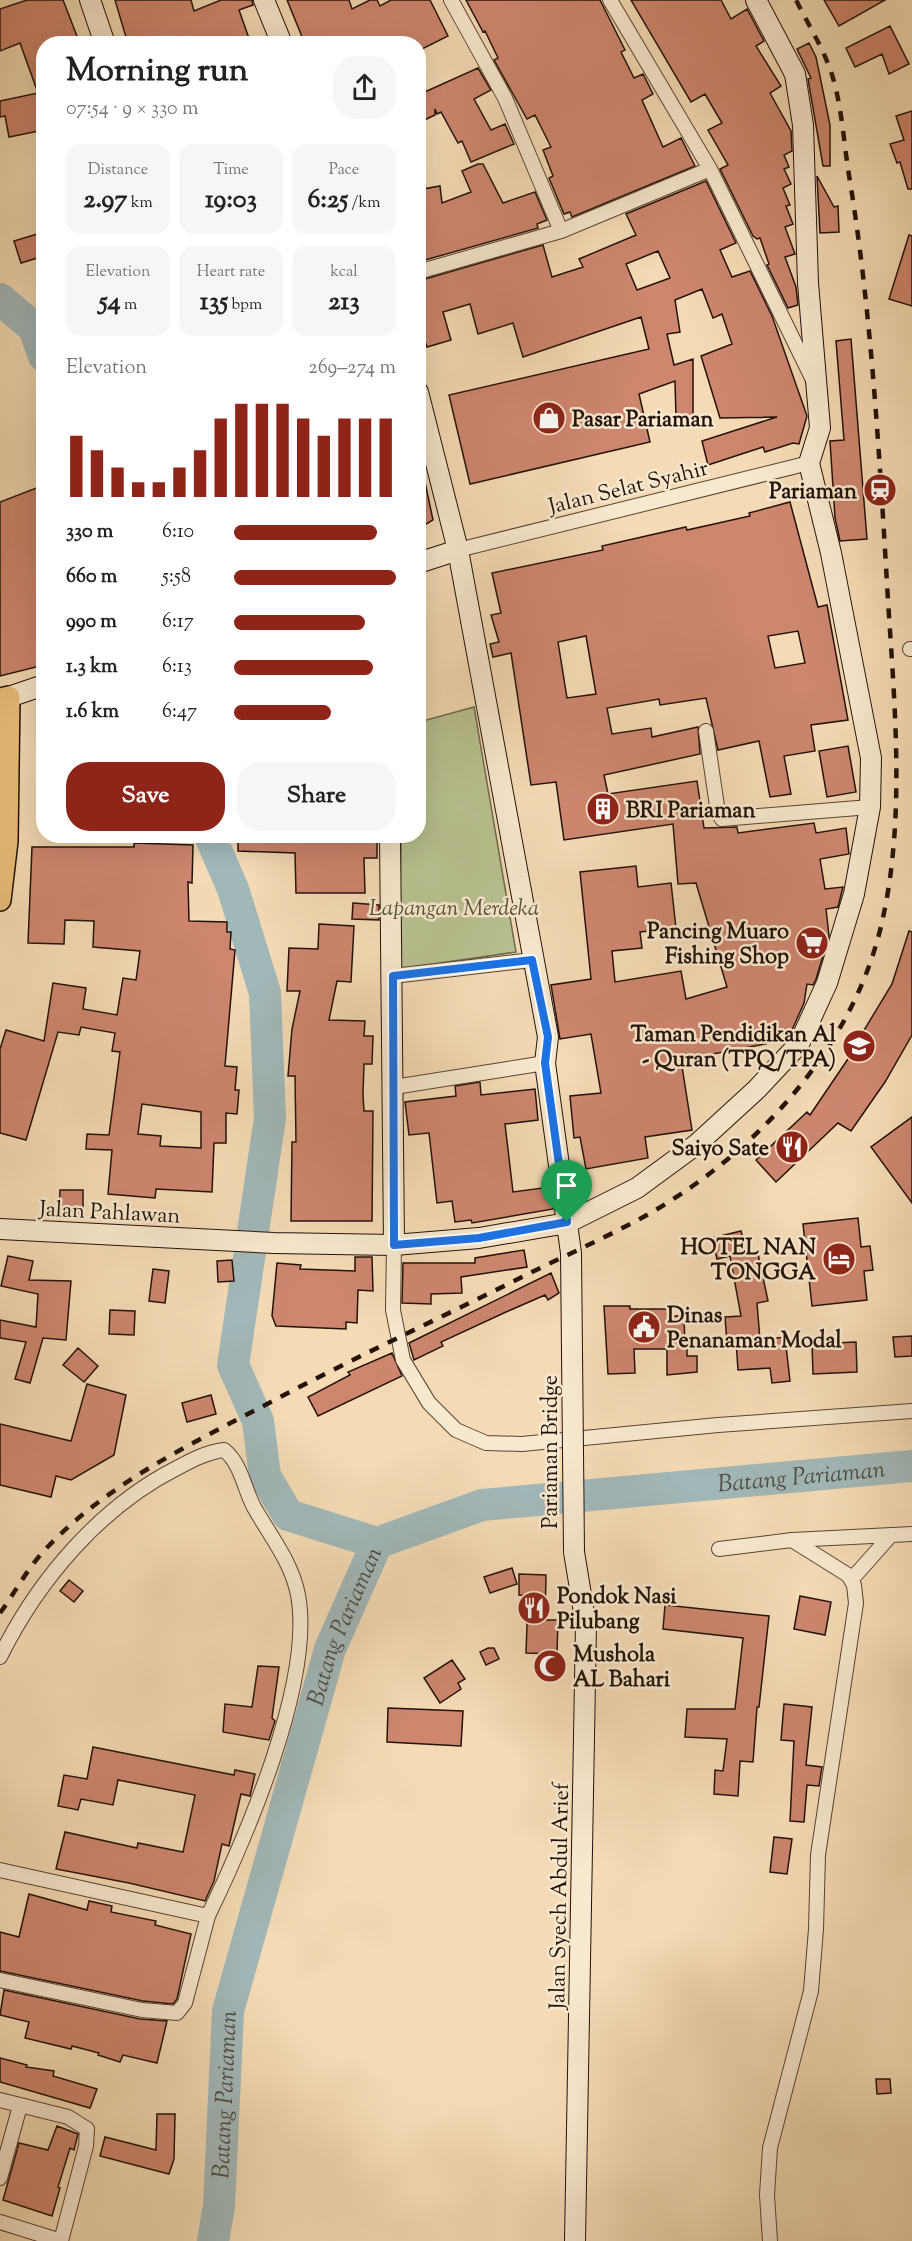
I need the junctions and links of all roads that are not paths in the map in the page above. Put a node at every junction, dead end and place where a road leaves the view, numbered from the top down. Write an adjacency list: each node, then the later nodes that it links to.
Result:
1 (90, 0): 6 (street)
2 (264, 0): 7 (street)
3 (451, 0): 9 (street)
4 (610, 0): 8 (street)
5 (756, 0): 11 (street)
6 (102, 36)
7 (279, 36)
8 (710, 168): 9 (street); 11 (street)
9 (561, 231): 10 (street)
10 (426, 270)
11 (816, 385): 13 (street)
12 (426, 424): 14 (street, Pariaman Bridge)
13 (809, 463): 14 (street, Jalan Selat Syahir); 19 (street, Jalan Pahlawan)
14 (458, 550): 15 (street); 22 (street, Pariaman Bridge)
15 (426, 560)
16 (36, 688): 17 (street)
17 (4, 698): 21 (main road)
18 (706, 731): 19 (street)
19 (870, 807): 26 (street, Jalan Pahlawan)
20 (390, 843): 23 (street)
21 (0, 898)
22 (532, 960): 23 (street); 24 (street, Pariaman Bridge)
23 (393, 976): 25 (street)
24 (545, 1063): 25 (street); 26 (street, Pariaman Bridge)
25 (394, 1087): 28 (street)
26 (567, 1222): 28 (street, Jalan Pahlawan); 34 (street, Pariaman Bridge, bridge)
27 (0, 1229): 28 (street, Jalan Pahlawan)
28 (394, 1245): 29 (street)
29 (912, 1411)
30 (912, 1534): 31 (street)
31 (891, 1535): 32 (street); 35 (street)
32 (792, 1540): 33 (street); 35 (street)
33 (718, 1549)
34 (573, 1552): 45 (street, Jalan Syech Abdul Arief)
35 (852, 1579): 46 (street)
36 (0, 1657): 38 (street)
37 (0, 1870): 38 (street)
38 (208, 1916): 39 (street)
39 (0, 1980)
40 (0, 2100): 41 (street)
41 (20, 2106): 42 (street); 44 (street)
42 (0, 2178)
43 (0, 2222): 44 (street)
44 (61, 2241)
45 (575, 2241)
46 (770, 2241)

